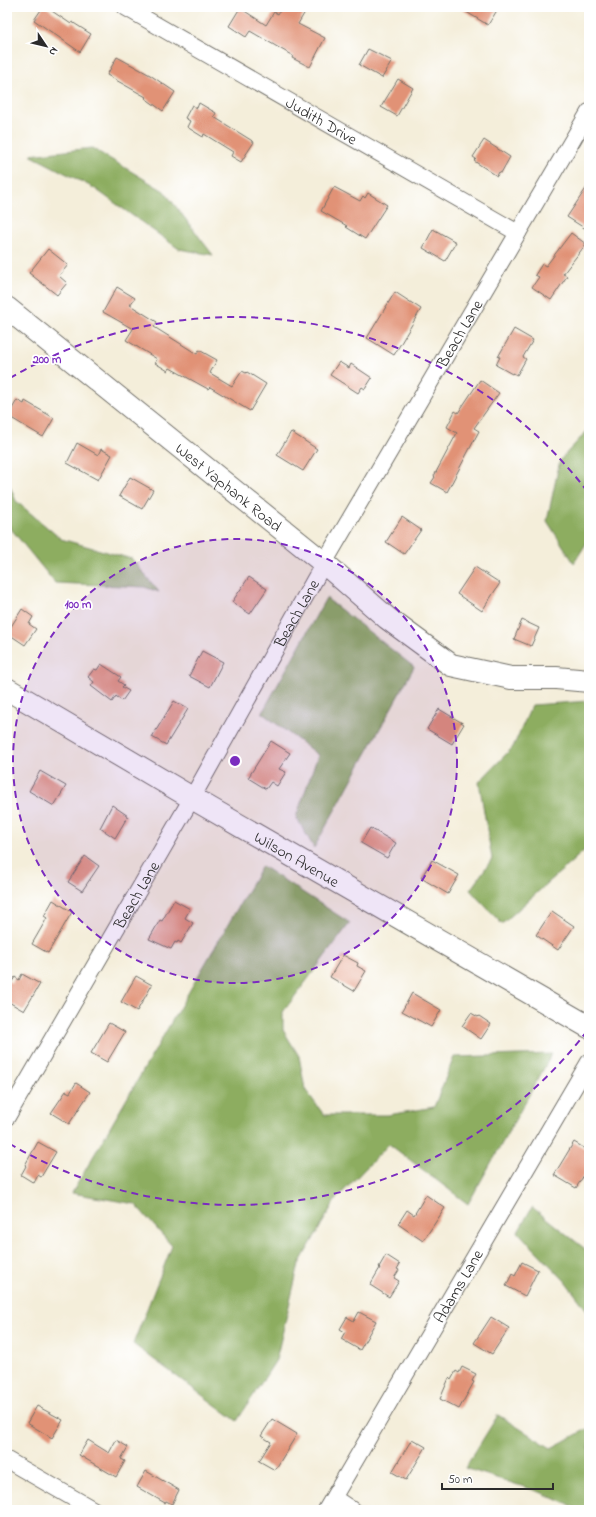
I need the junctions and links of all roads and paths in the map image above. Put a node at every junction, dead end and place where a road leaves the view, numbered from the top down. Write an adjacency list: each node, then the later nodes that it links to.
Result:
1 (126, 7): 3 (street, Judith Drive)
2 (589, 112): 3 (street, Beach Lane)
3 (518, 233): 5 (street, Beach Lane)
4 (7, 308): 5 (street, West Yaphank Road)
5 (324, 563): 6 (street, West Yaphank Road); 8 (street, Beach Lane)
6 (589, 681)
7 (7, 689): 8 (street, Wilson Avenue)
8 (192, 798): 9 (street, Wilson Avenue); 11 (street, Beach Lane)
9 (589, 1027)
10 (589, 1062): 13 (street, Adams Lane)
11 (7, 1117)
12 (7, 1460): 14 (street)
13 (330, 1504): 15 (street)
14 (94, 1510)
15 (352, 1510)

